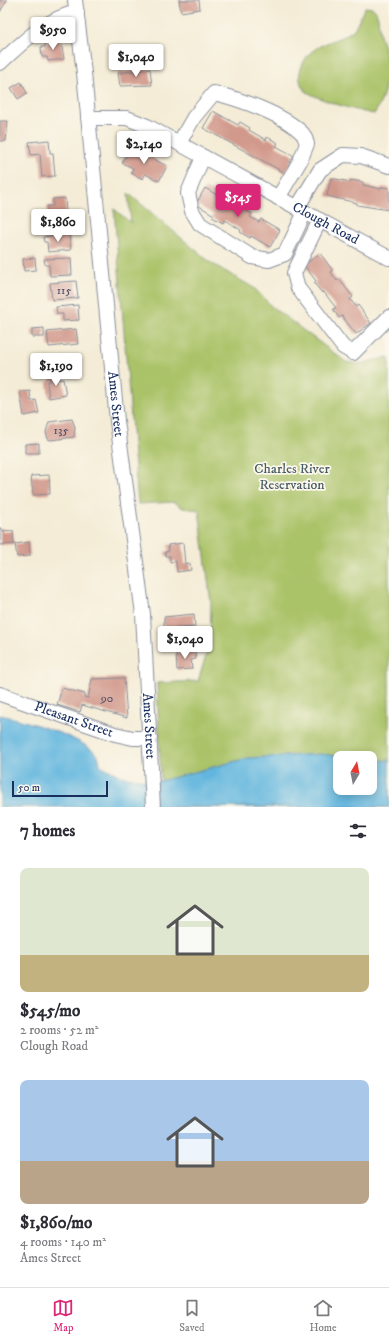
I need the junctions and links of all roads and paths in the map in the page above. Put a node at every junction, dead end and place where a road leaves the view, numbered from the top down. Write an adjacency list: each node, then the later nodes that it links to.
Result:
1 (76, 6): 2 (street); 3 (street, Ames Street)
2 (0, 63)
3 (88, 118): 4 (street, Clough Road); 13 (street, Ames Street)
4 (179, 144): 5 (street, Clough Road); 7 (street)
5 (203, 157): 7 (street, Clough Road); 8 (street)
6 (389, 166): 8 (street)
7 (278, 198): 8 (street, Clough Road)
8 (301, 210): 9 (street, Clough Road)
9 (320, 220): 10 (street, Clough Road); 11 (street)
10 (389, 258)
11 (389, 317)
12 (0, 694): 13 (street, Pleasant Street)
13 (150, 738): 14 (street, Ames Street)
14 (153, 807)

